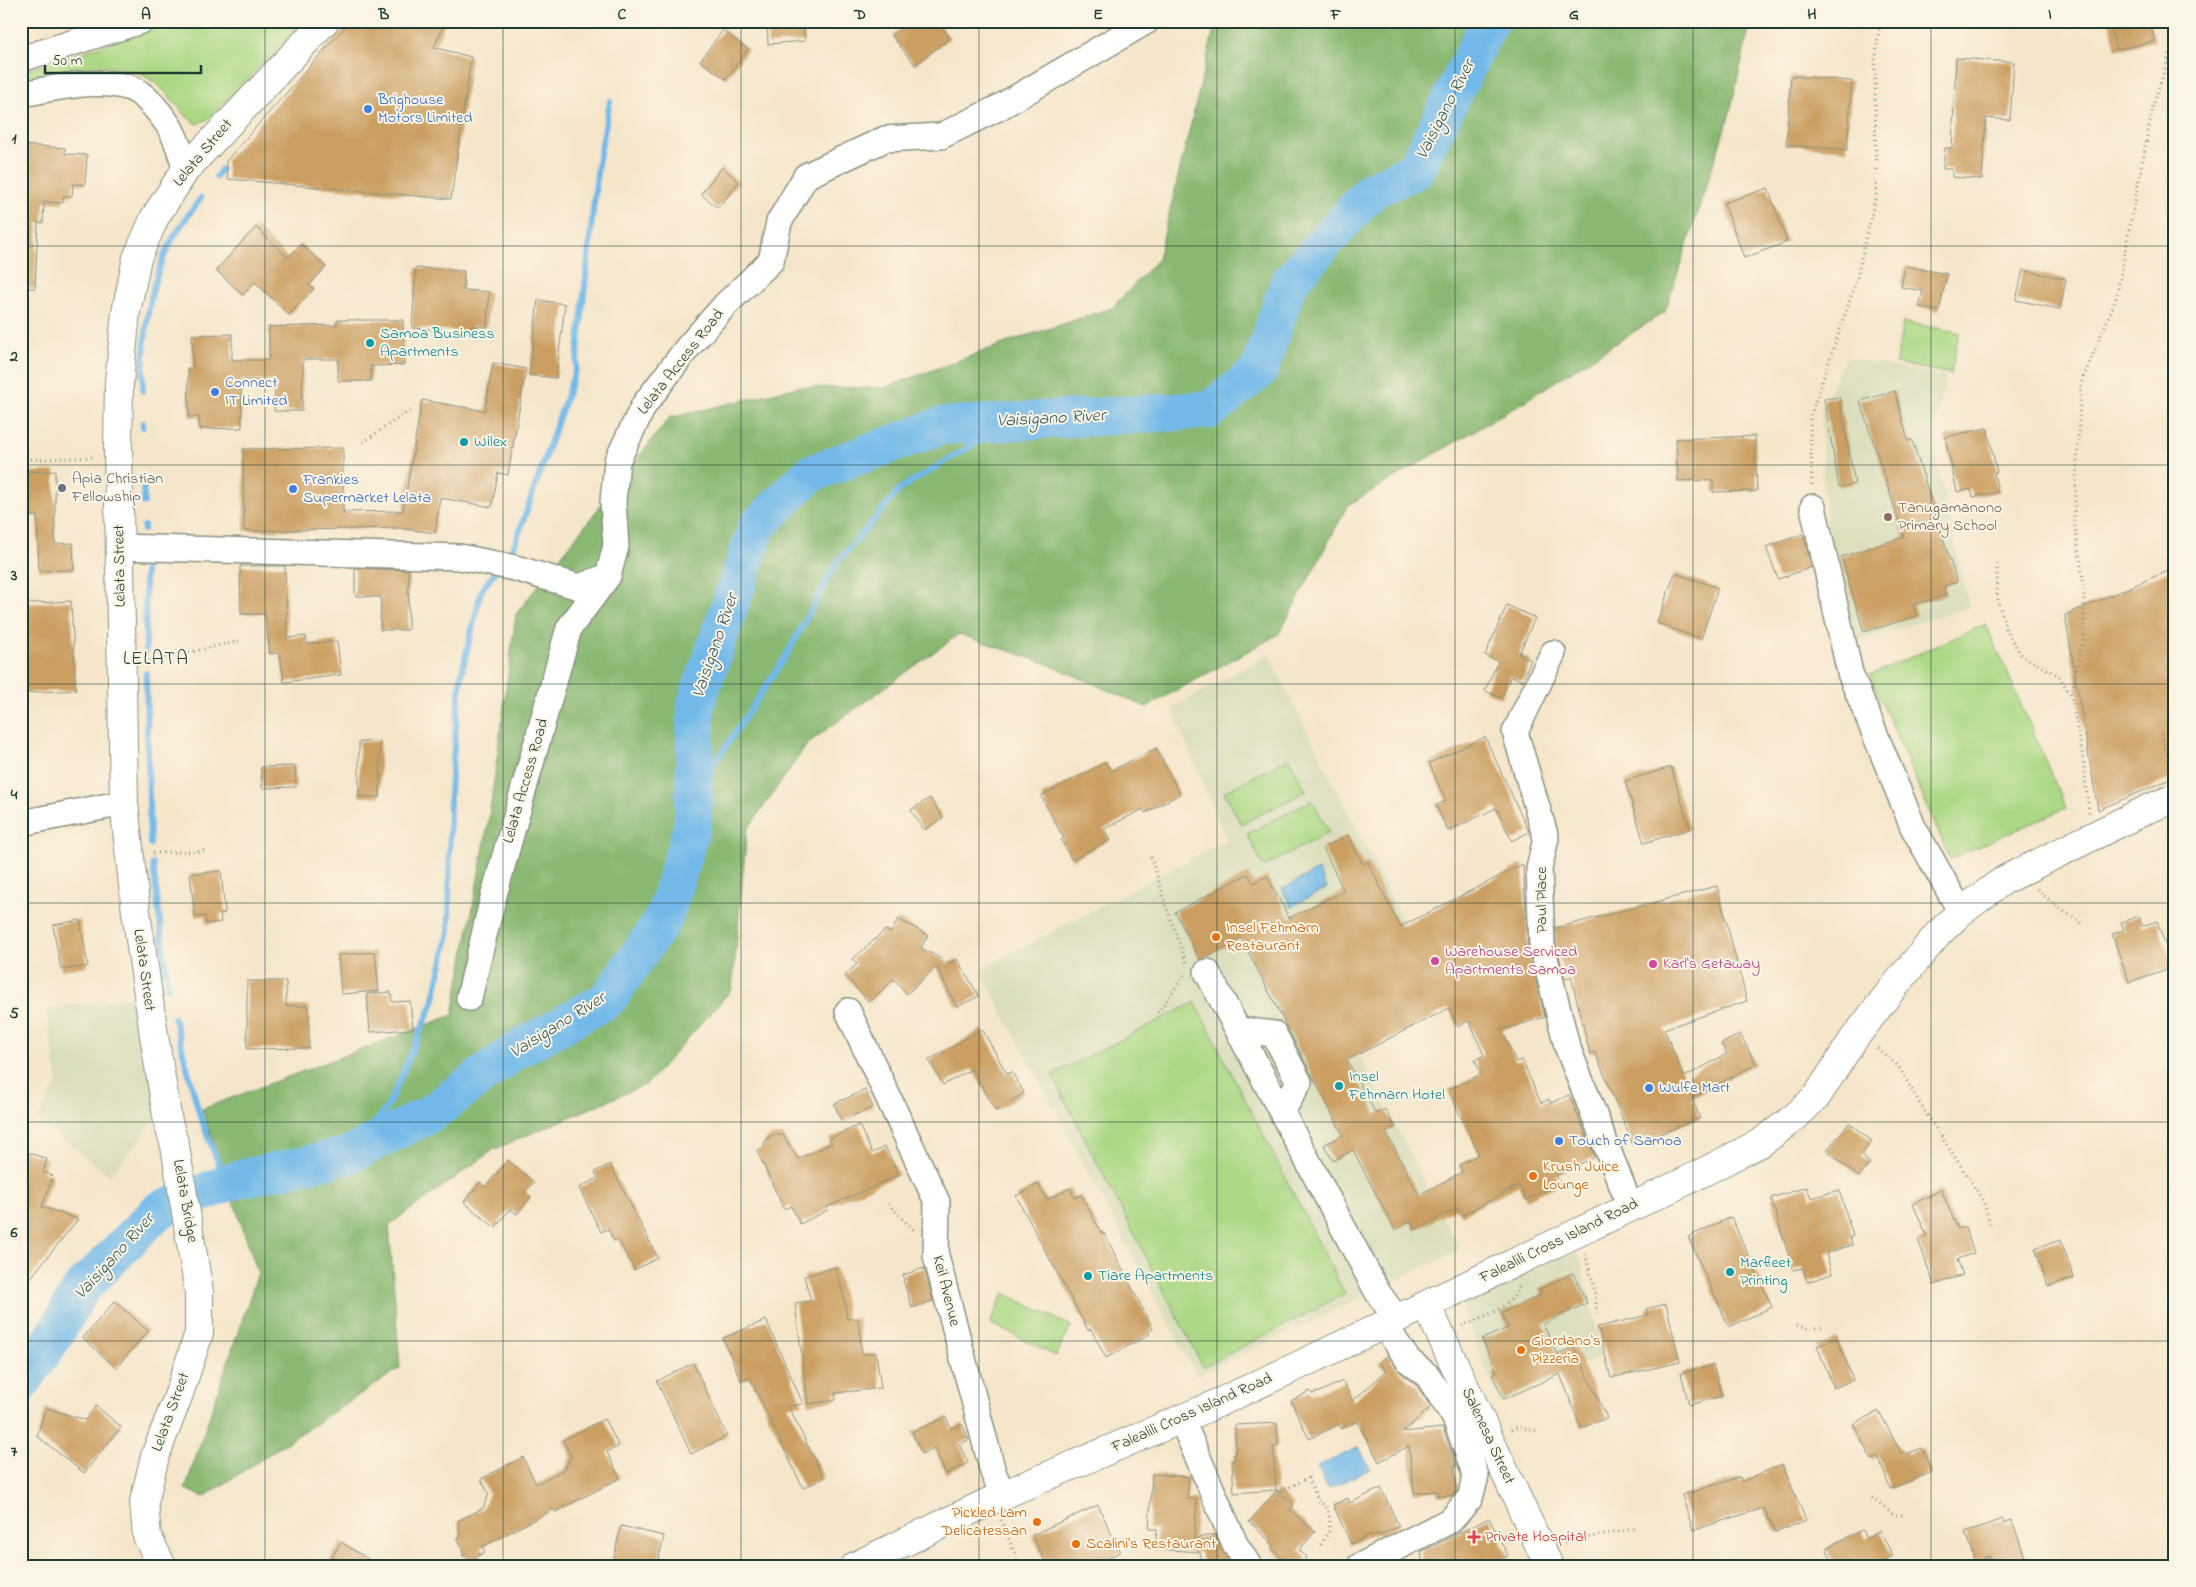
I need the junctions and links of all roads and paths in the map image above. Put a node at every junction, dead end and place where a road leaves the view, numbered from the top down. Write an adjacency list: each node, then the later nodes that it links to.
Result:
1 (141, 21): 6 (street)
2 (325, 21): 8 (main road, Lelata Street)
3 (1147, 21): 16 (street, Lelata Access Road)
4 (1880, 21): 13 (path)
5 (2175, 38): 20 (path)
6 (21, 59)
7 (21, 94): 8 (street)
8 (186, 169): 11 (main road, Lelata Street)
9 (412, 409): 10 (path)
10 (363, 442)
11 (118, 456): 12 (path); 14 (main road, Lelata Street)
12 (21, 460)
13 (1813, 507): 31 (street)
14 (120, 547): 16 (street); 19 (main road, Lelata Street)
15 (1997, 564): 20 (path)
16 (608, 576): 34 (street, Lelata Access Road)
17 (240, 641): 19 (path)
18 (1553, 653): 39 (street, Paul Place)
19 (122, 667): 24 (main road, Lelata Street)
20 (2071, 696): 26 (path)
21 (2161, 734): 22 (path)
22 (2175, 783)
23 (2175, 798): 26 (main road, Falealili Cross Island Road)
24 (124, 803): 25 (street); 28 (main road, Lelata Street)
25 (21, 823)
26 (2089, 839): 30 (main road, Falealili Cross Island Road)
27 (206, 851): 28 (path)
28 (130, 854): 38 (main road, Lelata Street)
29 (1152, 857): 36 (path)
30 (2023, 871): 31 (main road, Falealili Cross Island Road); 32 (path)
31 (1961, 912): 37 (main road, Falealili Cross Island Road)
32 (2084, 925)
33 (1207, 972): 46 (street)
34 (469, 998)
35 (848, 1011): 51 (street, Keil Avenue)
36 (1158, 1012)
37 (1853, 1040): 39 (main road, Falealili Cross Island Road); 40 (path)
38 (175, 1146): 42 (main road, Lelata Bridge)
39 (1630, 1206): 41 (main road, Falealili Cross Island Road)
40 (1990, 1223)
41 (1576, 1232): 43 (main road, Falealili Cross Island Road); 45 (path)
42 (194, 1256): 58 (main road, Lelata Street)
43 (1513, 1263): 44 (main road, Falealili Cross Island Road); 49 (path)
44 (1427, 1306): 46 (main road, Falealili Cross Island Road); 49 (main road, Salenesa Street)
45 (1597, 1313)
46 (1390, 1322): 50 (main road, Falealili Cross Island Road); 62 (street)
47 (1797, 1325): 48 (path)
48 (1822, 1327)
49 (1441, 1336): 57 (main road, Salenesa Street)
50 (1181, 1418): 51 (main road, Falealili Cross Island Road); 61 (street)
51 (998, 1498): 59 (main road, Falealili Cross Island Road); 60 (path)
52 (1872, 1498): 54 (path)
53 (1276, 1500): 56 (path)
54 (1906, 1515)
55 (1634, 1529): 57 (path)
56 (1319, 1547)
57 (1544, 1554)
58 (162, 1566)
59 (855, 1566)
60 (1020, 1566)
61 (1249, 1566)
62 (1360, 1566)

